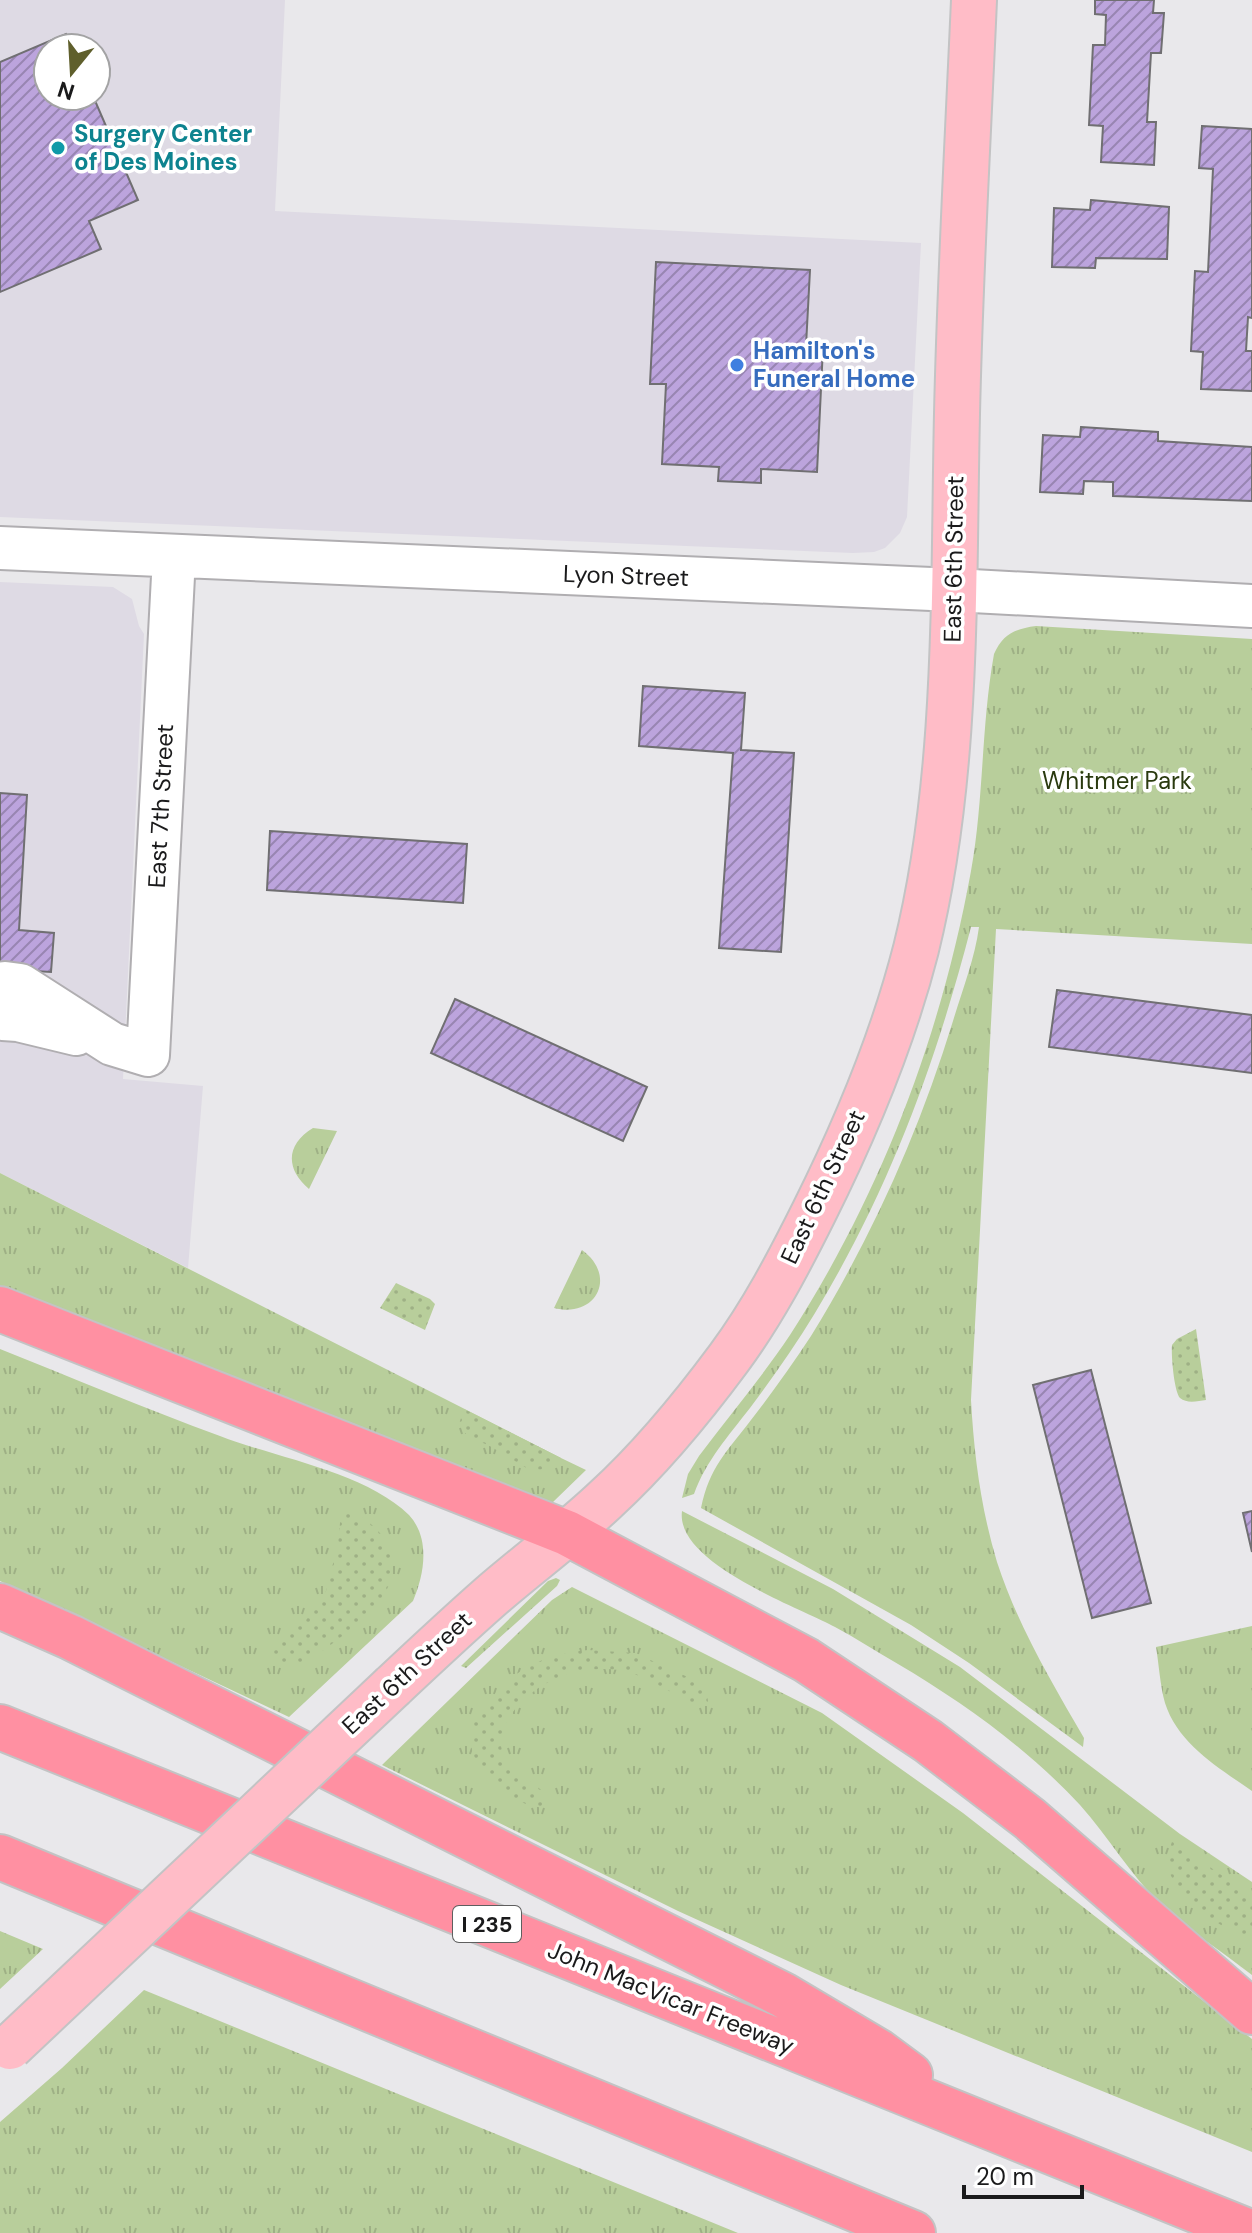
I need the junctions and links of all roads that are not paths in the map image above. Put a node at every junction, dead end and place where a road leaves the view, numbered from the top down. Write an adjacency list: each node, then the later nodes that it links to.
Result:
1 (974, 0): 4 (main road, East 6th Street)
2 (0, 548): 3 (street, Lyon Street)
3 (174, 557): 4 (street, Lyon Street); 7 (street, East 7th Street)
4 (954, 590): 5 (street, Lyon Street); 9 (main road, East 6th Street)
5 (1252, 606)
6 (3, 1010): 7 (street); 7 (street)
7 (130, 1049)
8 (0, 1309): 9 (highway)
9 (567, 1533): 13 (highway); 14 (main road, East 6th Street, bridge)
10 (0, 1606): 15 (highway)
11 (0, 1727): 15 (highway, John MacVicar Freeway / I 235)
12 (0, 1857): 16 (highway)
13 (1252, 2012)
14 (5, 2052)
15 (974, 2120): 17 (highway, John MacVicar Freeway / I 235)
16 (913, 2233)
17 (1252, 2233)

